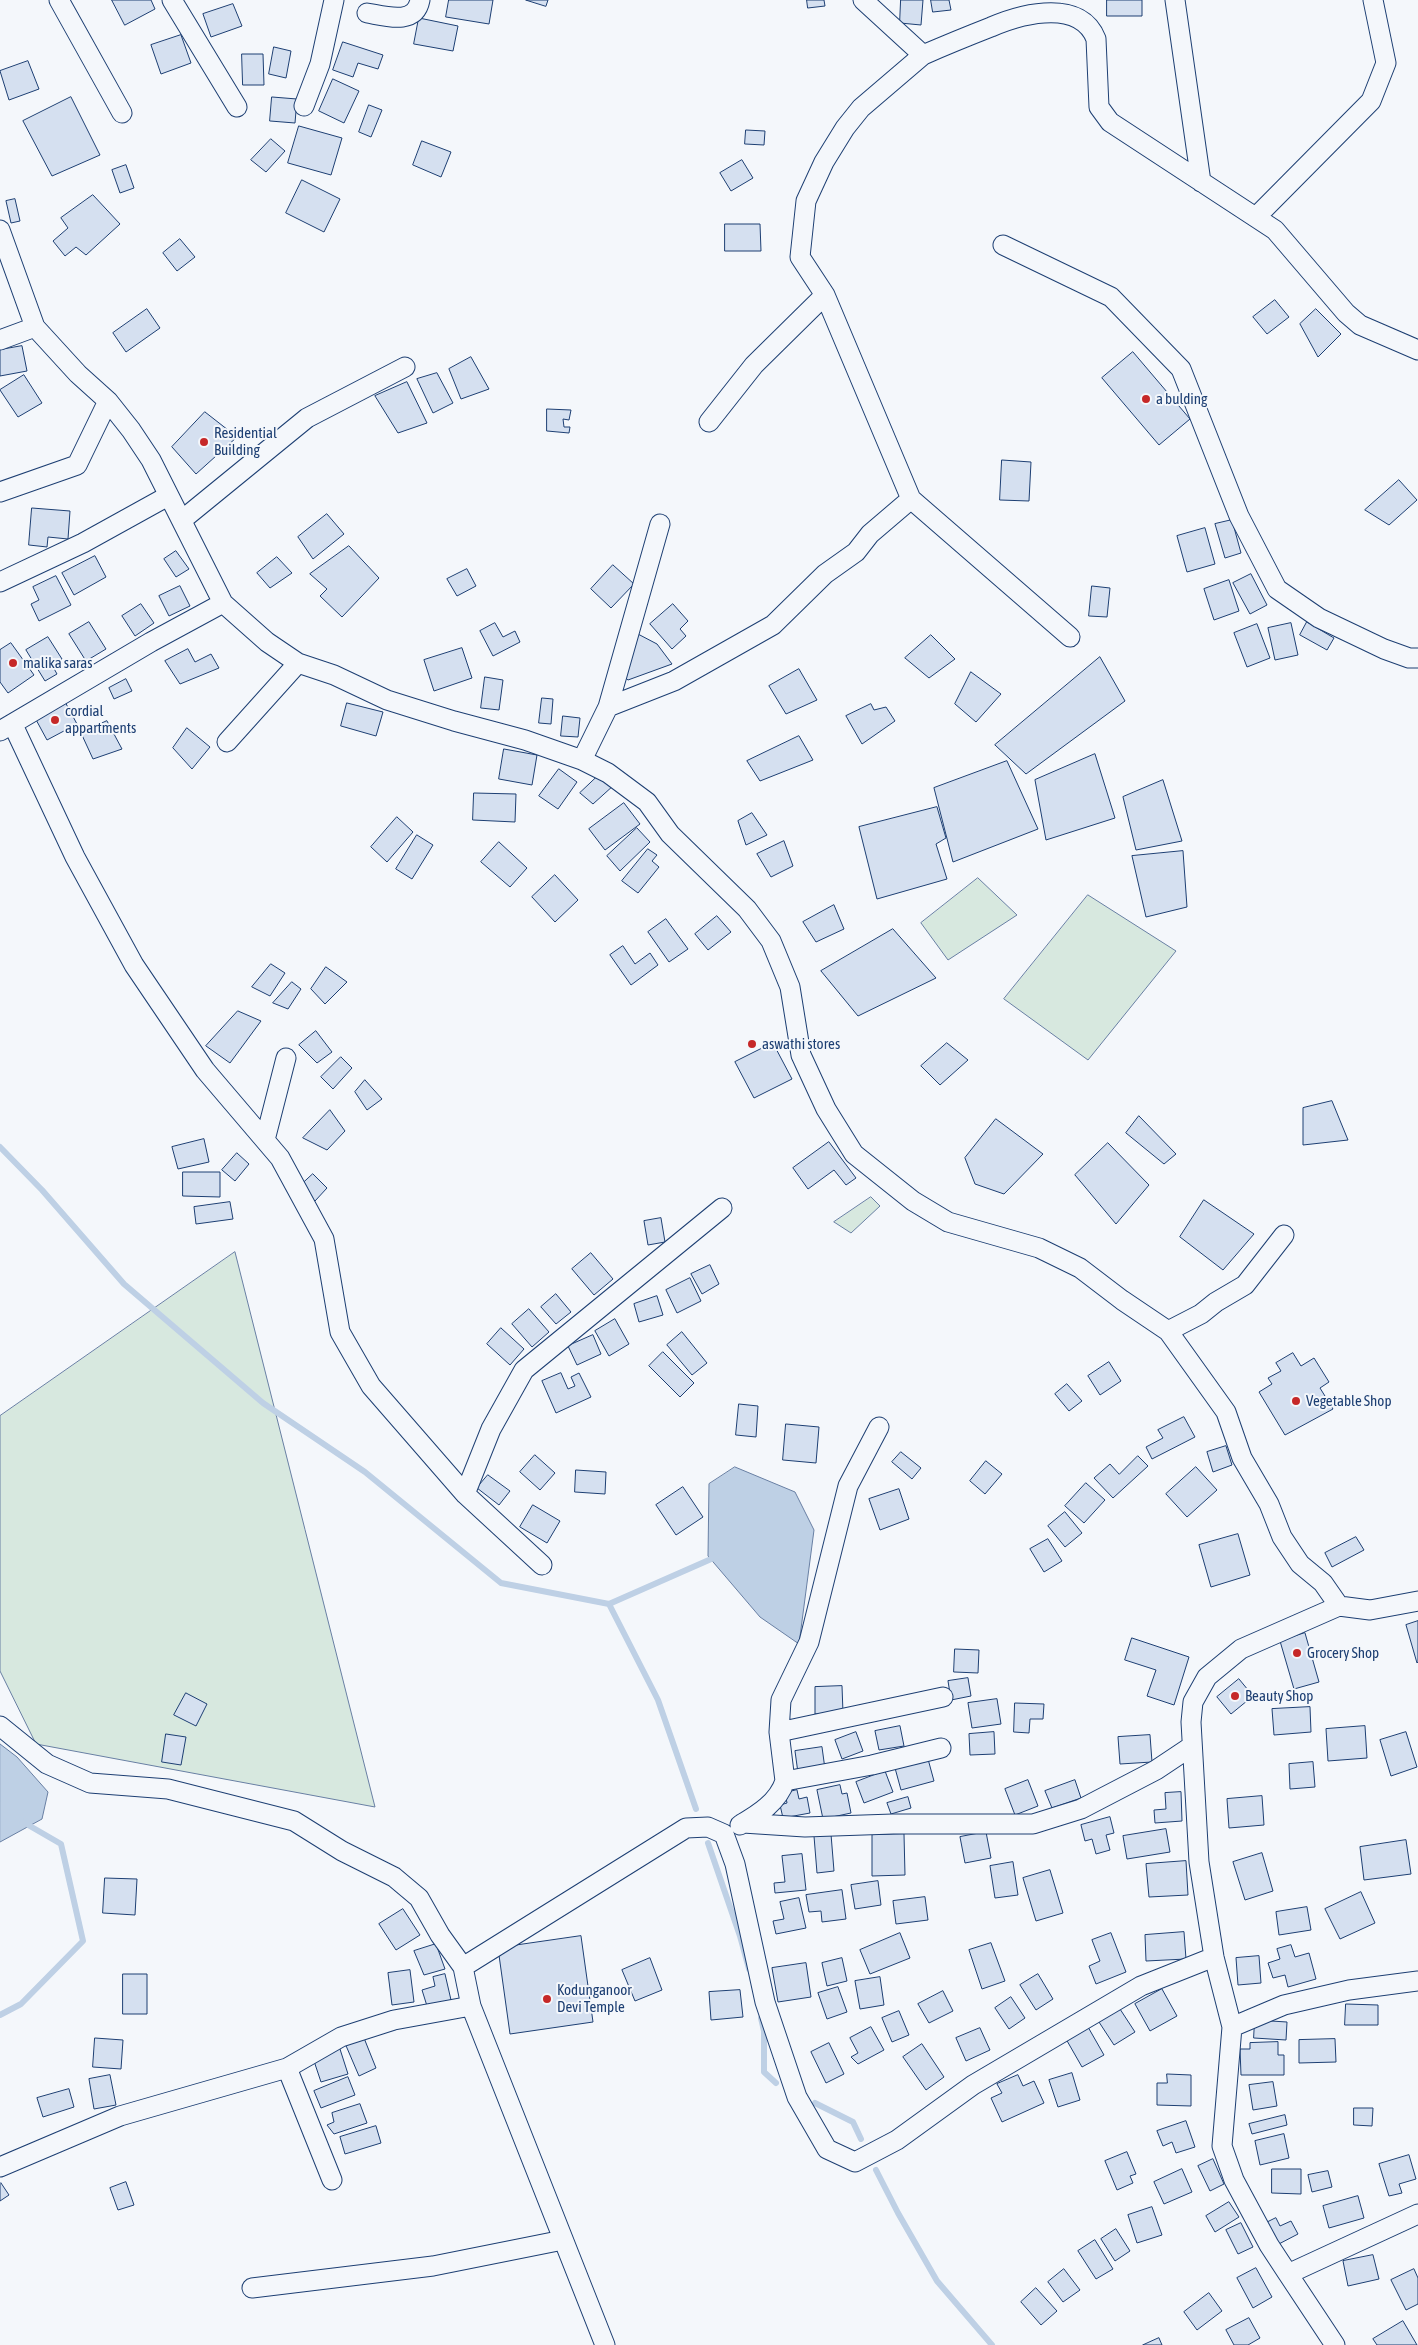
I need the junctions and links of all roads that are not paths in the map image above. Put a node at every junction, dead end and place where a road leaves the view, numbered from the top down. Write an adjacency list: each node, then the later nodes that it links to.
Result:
1 (60, 0): 12 (street)
2 (172, 0): 11 (street)
3 (334, 0): 10 (street)
4 (420, 0): 8 (street)
5 (863, 0): 9 (street)
6 (1175, 0): 13 (street)
7 (1373, 0): 14 (street)
8 (367, 13)
9 (923, 55): 13 (street); 17 (street)
10 (304, 106)
11 (237, 107)
12 (122, 113)
13 (1201, 182): 14 (street)
14 (1256, 217): 20 (street)
15 (0, 230): 18 (street)
16 (1003, 245): 32 (street)
17 (825, 295): 23 (street); 26 (street)
18 (35, 327): 19 (street); 22 (street)
19 (0, 340)
20 (1418, 350)
21 (405, 367): 27 (street)
22 (108, 401): 24 (street); 25 (street)
23 (710, 422)
24 (0, 492)
25 (168, 496): 27 (street); 29 (street)
26 (911, 499): 31 (street); 34 (street)
27 (182, 520): 30 (street)
28 (660, 524): 34 (street)
29 (0, 582)
30 (223, 603): 33 (street); 35 (street)
31 (1070, 637)
32 (1418, 658)
33 (298, 663): 36 (street); 37 (street)
34 (608, 707): 37 (street)
35 (6, 728): 39 (street)
36 (226, 742)
37 (582, 760): 42 (street)
38 (286, 1058): 39 (street)
39 (265, 1140): 44 (street)
40 (722, 1208): 44 (street)
41 (1284, 1235): 42 (street)
42 (1168, 1330): 47 (street)
43 (878, 1427): 50 (street)
44 (465, 1494): 45 (street)
45 (542, 1565)
46 (1418, 1601): 47 (street)
47 (1338, 1606): 51 (street)
48 (943, 1697): 50 (street)
49 (0, 1726): 57 (street)
50 (779, 1732): 53 (street)
51 (1192, 1746): 54 (street); 56 (street)
52 (941, 1748): 53 (street)
53 (785, 1781): 54 (street)
54 (743, 1823): 55 (street)
55 (724, 1834): 56 (street); 57 (street)
56 (1214, 1957): 60 (street)
57 (463, 1967): 59 (street)
58 (1418, 1981): 60 (street)
59 (471, 2006): 61 (street); 65 (street)
60 (1232, 2027): 66 (street)
61 (287, 2068): 62 (street); 63 (street)
62 (0, 2167)
63 (332, 2180)
64 (1418, 2214): 66 (street)
65 (563, 2240): 67 (street); 68 (street)
66 (1288, 2274): 69 (street)
67 (252, 2288)
68 (605, 2345)
69 (1335, 2345)

